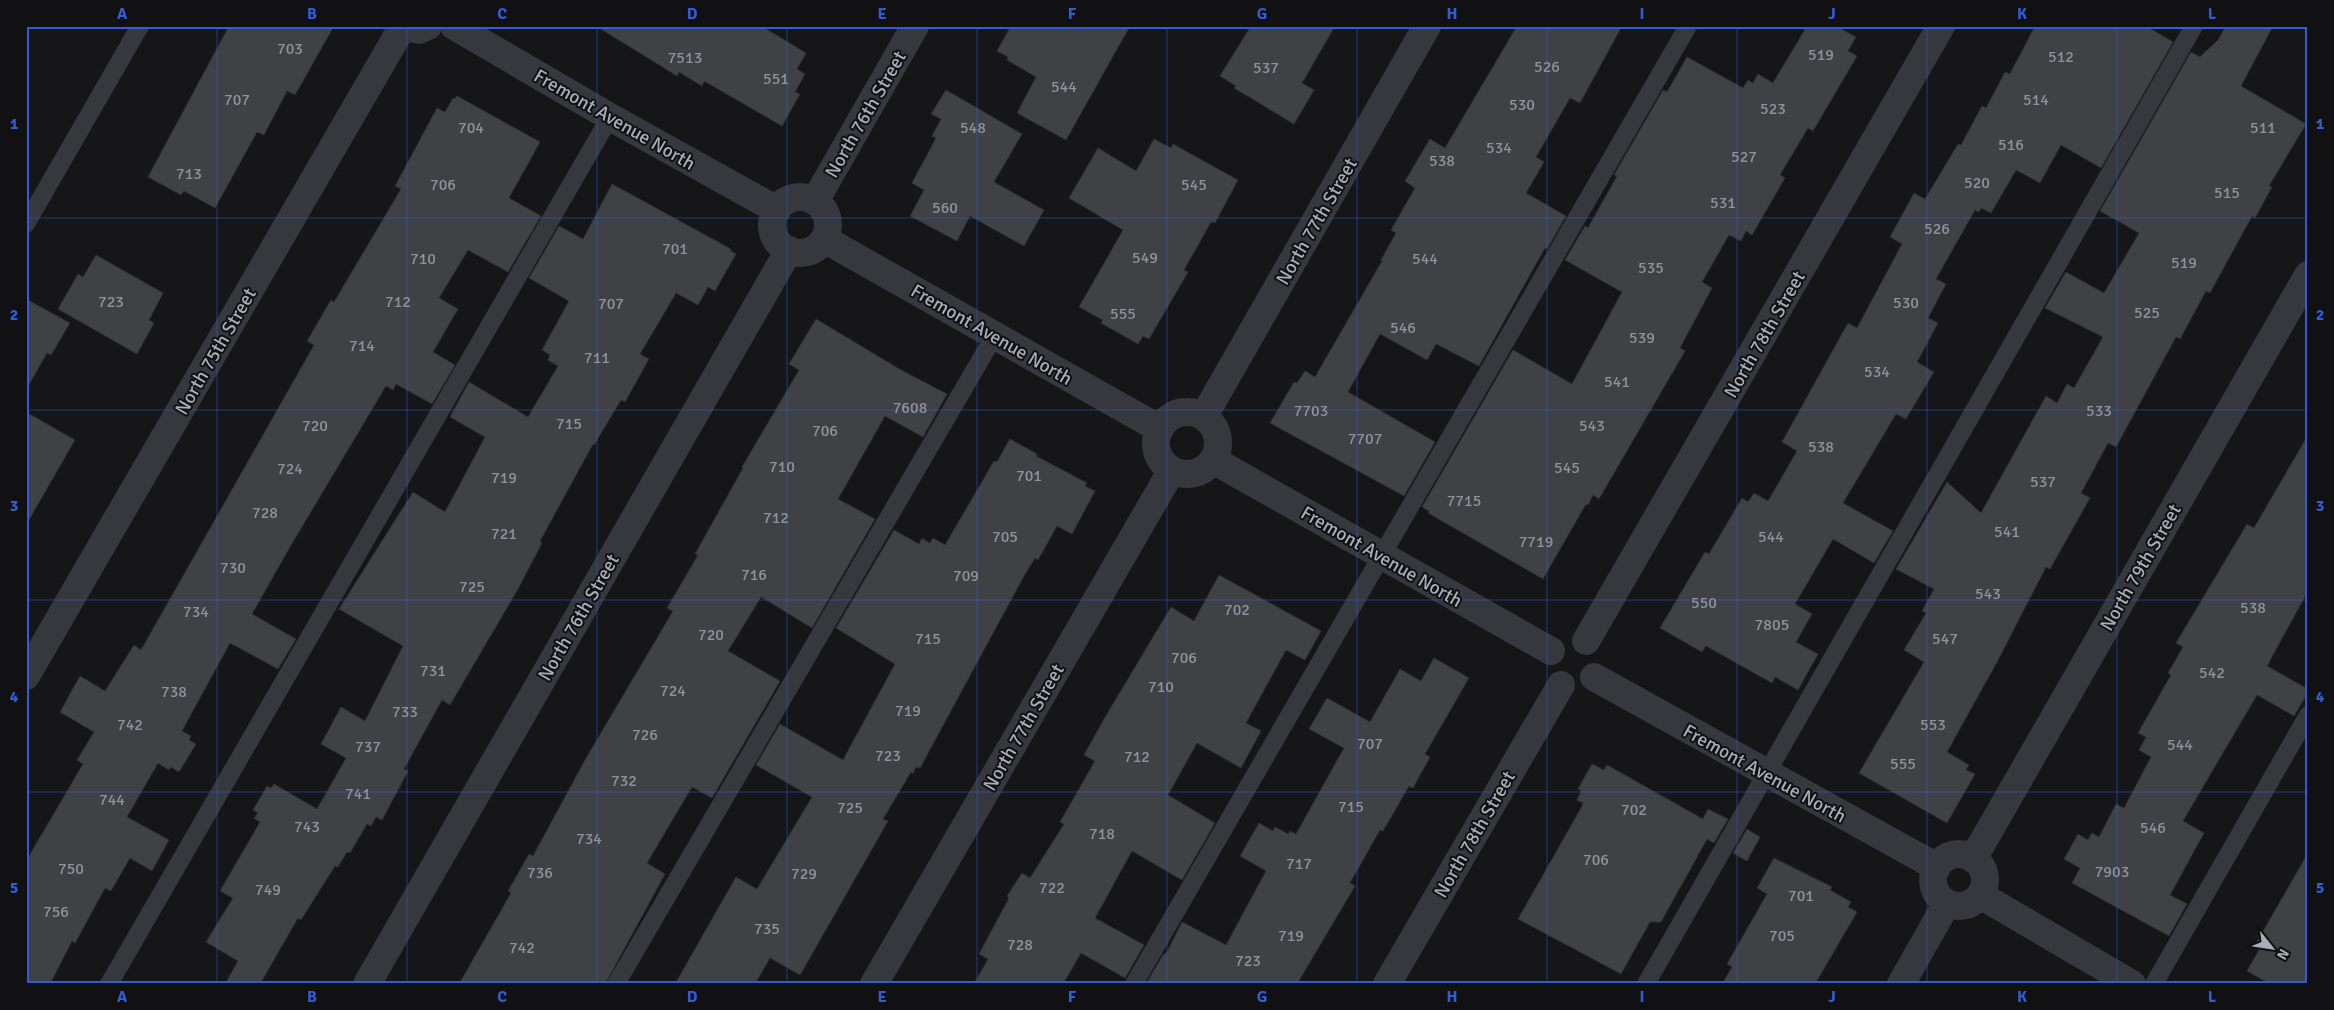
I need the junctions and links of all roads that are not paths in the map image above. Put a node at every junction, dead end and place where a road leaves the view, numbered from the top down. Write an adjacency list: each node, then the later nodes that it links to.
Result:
1 (140, 26): 13 (lane)
2 (403, 26): 3 (street); 25 (street, North 75th Street)
3 (428, 26)
4 (454, 26): 10 (street, Fremont Avenue North)
5 (915, 26): 11 (street, North 76th Street)
6 (1427, 26): 18 (street, North 77th Street)
7 (1688, 26): 22 (lane)
8 (1941, 26): 23 (street, North 78th Street)
9 (2194, 26): 29 (lane)
10 (610, 117): 12 (street, Fremont Avenue North); 34 (lane)
11 (814, 201): 12 (street); 14 (street)
12 (777, 210): 15 (street)
13 (26, 224)
14 (824, 239): 15 (street); 17 (street, Fremont Avenue North)
15 (789, 250): 35 (street, North 76th Street)
16 (2308, 275): 30 (street, North 79th Street)
17 (995, 335): 19 (street, Fremont Avenue North); 36 (lane)
18 (1204, 416): 19 (street); 20 (street)
19 (1160, 429): 21 (street)
20 (1213, 460): 21 (street); 22 (street, Fremont Avenue North)
21 (1172, 470): 37 (street, North 77th Street)
22 (1381, 556): 24 (street, Fremont Avenue North); 38 (lane)
23 (1586, 641): 24 (street); 26 (street)
24 (1551, 651): 27 (street)
25 (26, 676)
26 (1594, 676): 27 (street); 29 (street, Fremont Avenue North)
27 (1561, 685): 39 (street, North 78th Street)
28 (2308, 715): 43 (lane)
29 (1767, 774): 31 (street, Fremont Avenue North); 40 (lane)
30 (1973, 859): 31 (street); 32 (street)
31 (1937, 867): 33 (street)
32 (1980, 895): 33 (street); 42 (street)
33 (1947, 903): 41 (street)
34 (109, 984)
35 (367, 984)
36 (616, 984)
37 (874, 984)
38 (1134, 984)
39 (1387, 984)
40 (1646, 984)
41 (1901, 984)
42 (2132, 984)
43 (2154, 984)

